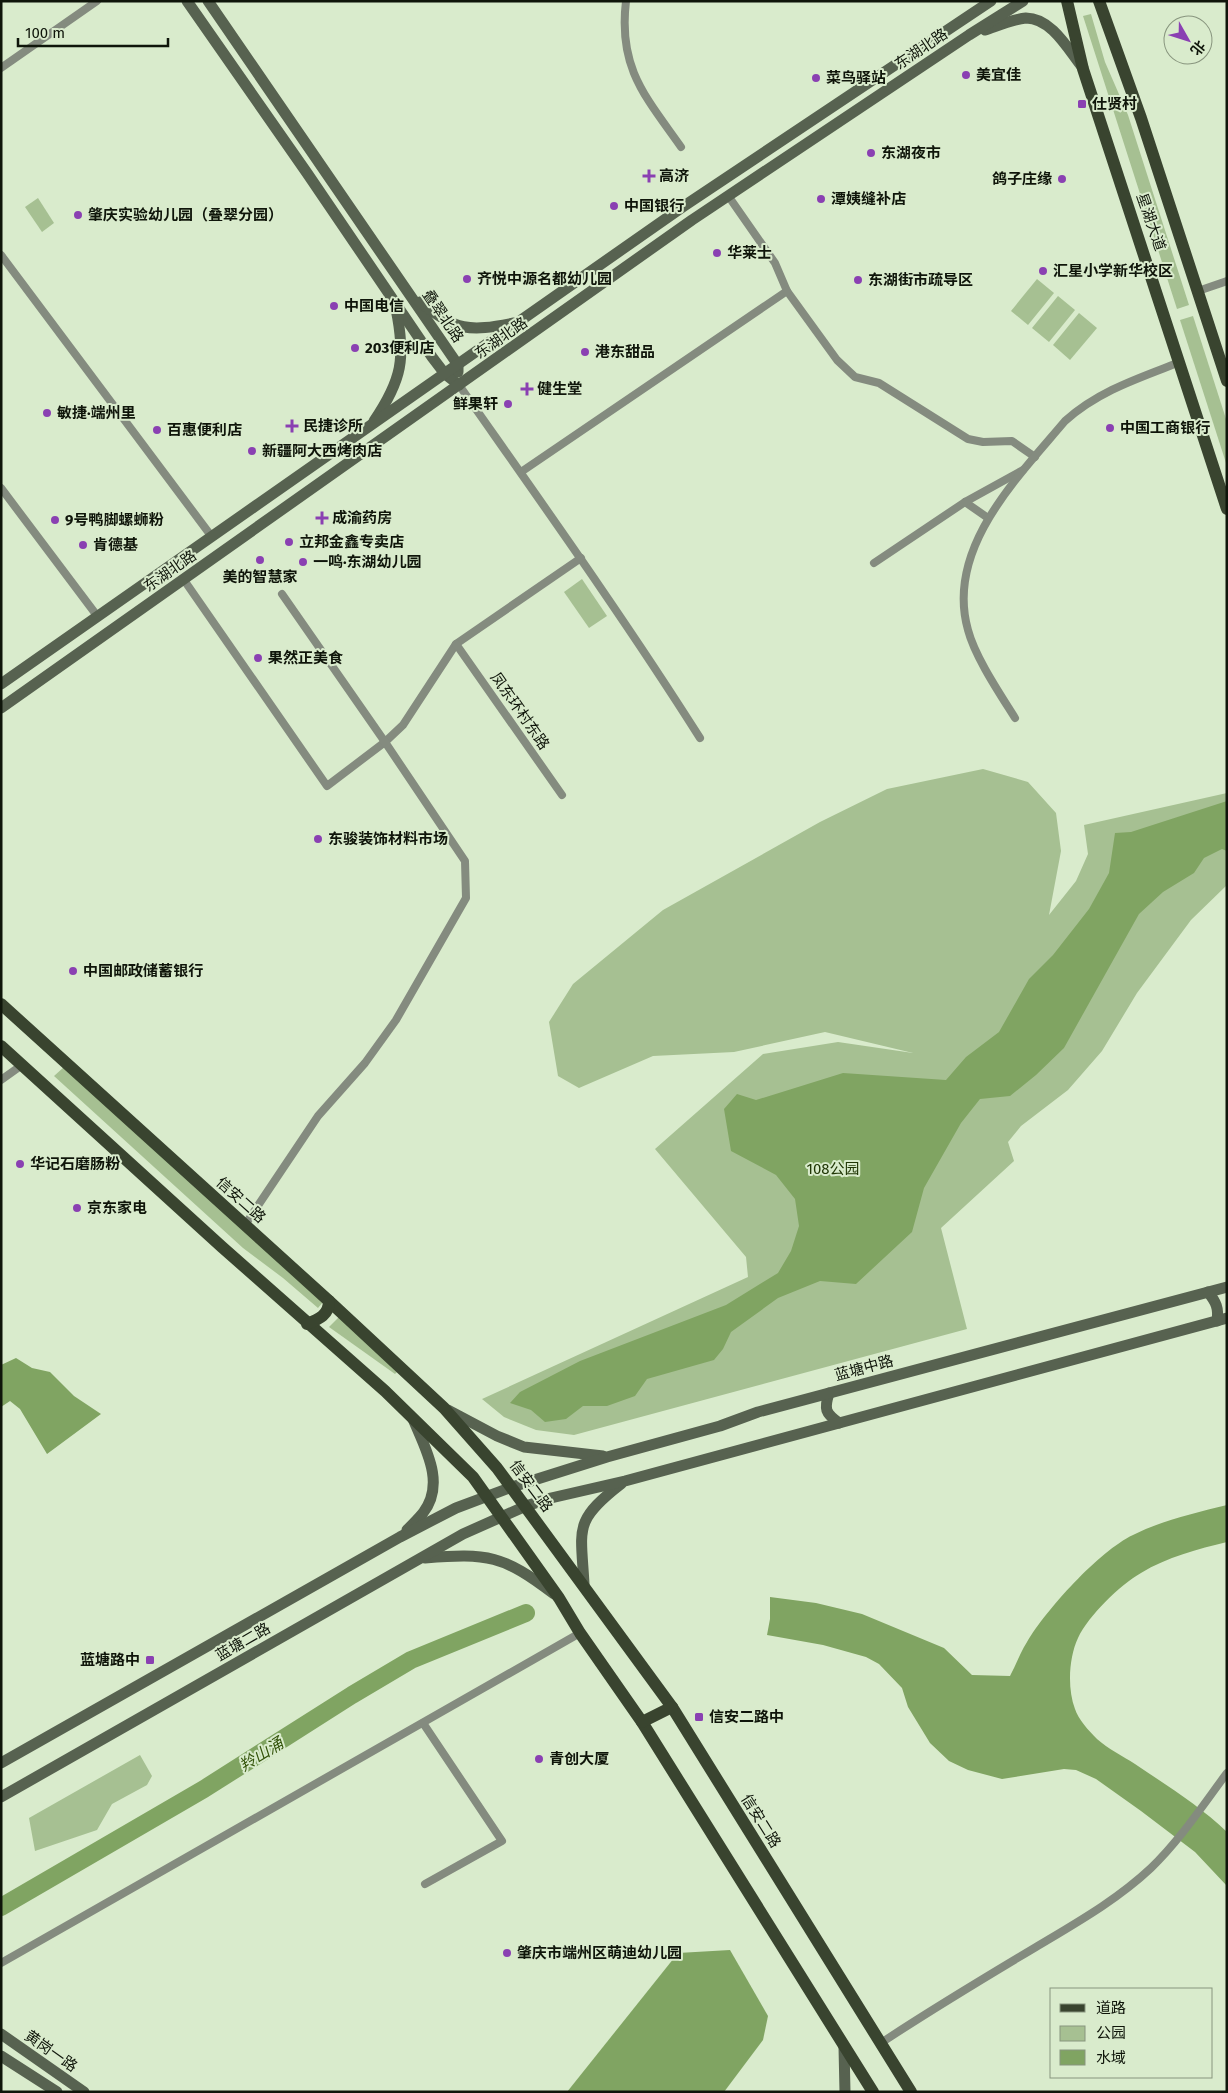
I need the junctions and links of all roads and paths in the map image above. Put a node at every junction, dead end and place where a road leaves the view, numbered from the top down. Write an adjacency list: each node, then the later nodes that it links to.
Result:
1 (97, 1): 11 (street)
2 (187, 1): 20 (main road)
3 (208, 1): 19 (main road, 叠翠北路)
4 (626, 1): 13 (street)
5 (991, 1): 9 (main road, 东湖北路)
6 (1023, 1): 10 (main road, 东湖北路)
7 (1067, 1): 12 (main road, 星湖大道)
8 (1099, 1): 18 (main road, 星湖大道)
9 (960, 22): 10 (main road); 21 (main road, 东湖北路)
10 (969, 35): 12 (main road); 14 (main road, 东湖北路)
11 (1, 68)
12 (1084, 69): 24 (main road, 星湖大道)
13 (681, 148)
14 (729, 197): 17 (street); 23 (main road, 东湖北路)
15 (1, 255): 36 (street)
16 (1227, 281): 18 (street)
17 (787, 291): 30 (street); 31 (street)
18 (1198, 291): 27 (main road, 星湖大道)
19 (411, 295): 20 (main road); 21 (main road); 25 (main road, 叠翠北路)
20 (396, 305): 26 (main road); 29 (main road)
21 (520, 321): 22 (main road, 东湖北路)
22 (491, 342): 23 (main road); 25 (main road, 东湖北路)
23 (501, 356): 28 (main road, 东湖北路)
24 (1180, 362): 30 (street); 34 (main road, 星湖大道)
25 (458, 365): 26 (main road, 东湖北路); 28 (main road, 叠翠北路)
26 (445, 374): 28 (main road); 29 (main road, 东湖北路)
27 (1227, 381)
28 (459, 385): 31 (street); 39 (main road, 东湖北路)
29 (369, 428): 36 (main road, 东湖北路)
30 (1032, 460): 33 (street); 35 (street)
31 (521, 472): 37 (street)
32 (1, 488): 41 (street)
33 (965, 502): 35 (street); 38 (street)
34 (1227, 509)
35 (988, 518): 45 (street)
36 (212, 537): 41 (main road, 东湖北路)
37 (581, 558): 42 (street); 46 (street)
38 (874, 563)
39 (184, 580): 44 (main road, 东湖北路); 47 (street)
40 (282, 594): 47 (street)
41 (98, 617): 43 (main road, 东湖北路)
42 (456, 644): 47 (street); 48 (street, 凤东环村东路)
43 (1, 684)
44 (1, 708)
45 (1015, 718)
46 (700, 738)
47 (385, 742): 53 (street)
48 (562, 795)
49 (1, 1004): 53 (main road, 信安二路)
50 (1, 1046): 51 (main road)
51 (22, 1065): 52 (street); 58 (main road)
52 (1, 1080)
53 (245, 1225): 56 (main road, 信安二路)
54 (1227, 1287): 55 (main road, 蓝塘中路)
55 (1208, 1292): 57 (main road); 59 (main road, 蓝塘中路)
56 (329, 1301): 58 (main road); 60 (main road, 信安二路)
57 (1222, 1319): 62 (main road)
58 (307, 1324): 61 (main road)
59 (829, 1393): 62 (main road); 63 (main road, 蓝塘中路)
60 (444, 1408): 63 (main road); 65 (main road, 信安二路)
61 (412, 1416): 66 (main road); 69 (main road)
62 (839, 1423): 64 (main road)
63 (607, 1457): 65 (main road, 蓝塘中路)
64 (625, 1481): 67 (main road); 71 (main road)
65 (512, 1487): 66 (main road, 蓝塘中路); 67 (main road, 信安二路)
66 (487, 1497): 68 (main road); 69 (main road, 蓝塘二路)
67 (526, 1506): 68 (main road, 蓝塘二路); 71 (main road, 信安二路)
68 (501, 1517): 70 (main road, 蓝塘二路); 72 (main road)
69 (400, 1537): 77 (main road, 蓝塘二路)
70 (421, 1558): 72 (main road); 79 (main road, 蓝塘二路)
71 (584, 1584): 74 (main road, 信安二路)
72 (559, 1598): 73 (main road)
73 (580, 1633): 75 (street); 76 (main road)
74 (672, 1707): 76 (main road); 83 (main road, 信安二路)
75 (423, 1722): 80 (street); 81 (street)
76 (642, 1722): 84 (main road)
77 (1, 1763)
78 (1227, 1773): 83 (street)
79 (1, 1796)
80 (425, 1884)
81 (1, 1963)
82 (1, 2034): 87 (main road, 黄岗一路)
83 (881, 2043): 90 (main road, 信安二路)
84 (844, 2047): 88 (main road); 89 (main road)
85 (1, 2056): 86 (main road, 黄岗一路)
86 (57, 2092)
87 (84, 2092)
88 (845, 2092)
89 (874, 2092)
90 (911, 2092)

